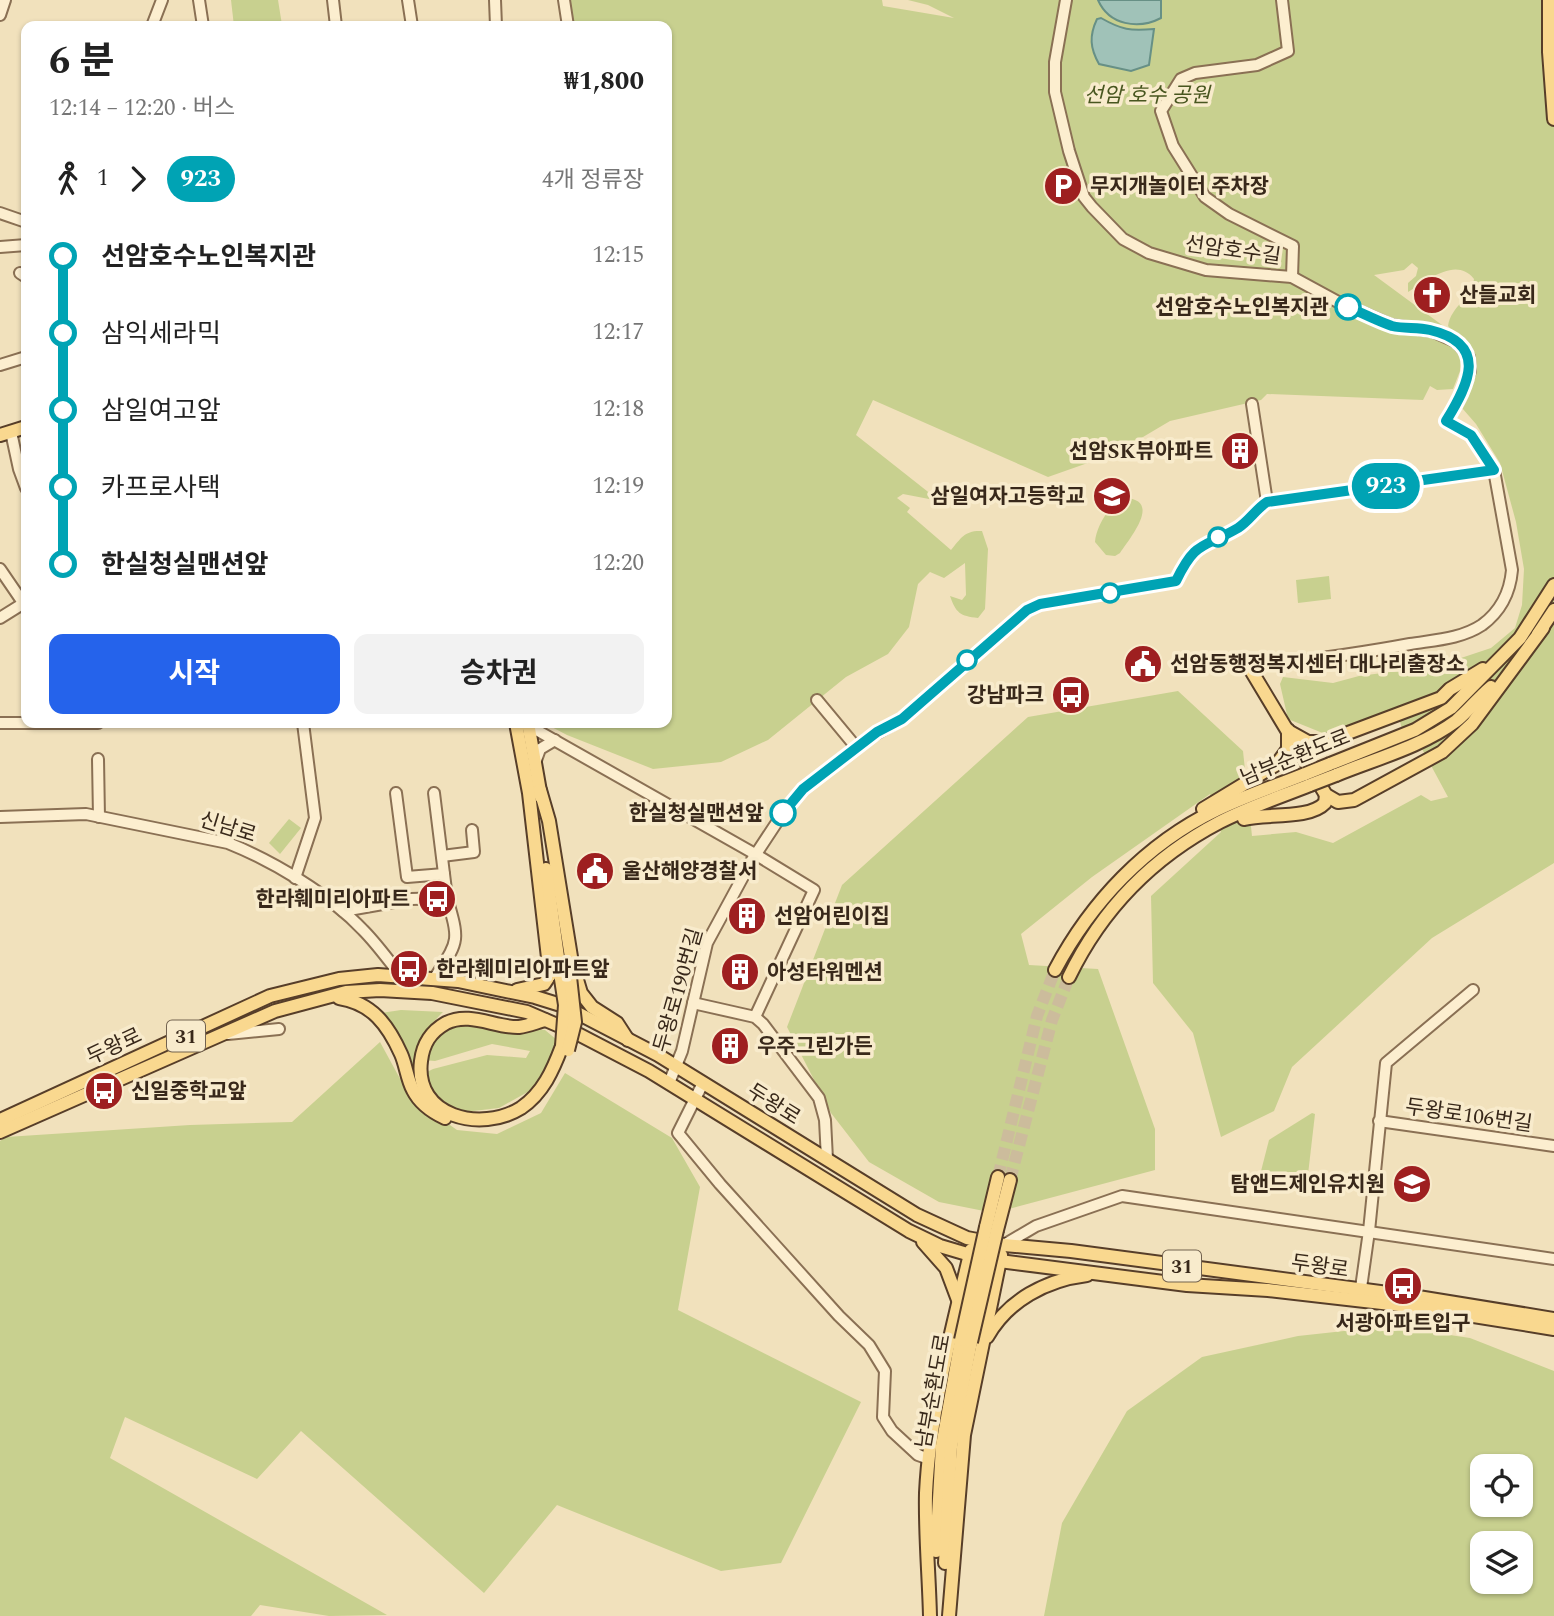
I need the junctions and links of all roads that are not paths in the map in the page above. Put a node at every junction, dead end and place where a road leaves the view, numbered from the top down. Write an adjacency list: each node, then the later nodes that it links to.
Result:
1 (5, 0): 11 (street)
2 (162, 0): 12 (street)
3 (199, 0): 13 (street)
4 (333, 0): 14 (street)
5 (408, 0): 15 (street)
6 (495, 0): 16 (street)
7 (564, 0): 17 (street)
8 (1066, 0): 23 (street, 선암호수길)
9 (1282, 0): 23 (street)
10 (1549, 0): 18 (main road)
11 (0, 15)
12 (154, 21)
13 (201, 21)
14 (335, 21)
15 (411, 21)
16 (496, 21)
17 (567, 21)
18 (1554, 120)
19 (0, 213): 20 (street)
20 (21, 220)
21 (21, 245): 22 (street)
22 (0, 247)
23 (1292, 277): 28 (street, 선암호수길)
24 (21, 359): 25 (street)
25 (0, 365)
26 (1252, 404): 30 (street)
27 (5, 433): 29 (street)
28 (1494, 470): 30 (street); 39 (street)
29 (21, 474)
30 (1267, 502): 49 (street, 두왕로190번길)
31 (0, 569): 33 (street)
32 (1554, 585): 38 (main road, 남부순환도로)
33 (21, 599)
34 (21, 607): 36 (street)
35 (1554, 610): 37 (main road, 남부순환도로)
36 (0, 618)
37 (1543, 628): 52 (main road, 남부순환도로); 57 (main road)
38 (1520, 638): 47 (main road); 52 (main road, 남부순환도로)
39 (1249, 667): 47 (main road)
40 (817, 700): 49 (street)
41 (0, 723): 42 (street)
42 (21, 723)
43 (304, 728): 66 (street)
44 (525, 728): 51 (main road)
45 (525, 728): 54 (main road)
46 (533, 728): 48 (street)
47 (1288, 730): 57 (main road); 64 (main road)
48 (555, 740): 51 (street); 62 (street)
49 (856, 747): 62 (street, 두왕로190번길)
50 (98, 759): 59 (street)
51 (535, 763): 54 (main road)
52 (1333, 769): 53 (main road, 남부순환도로, bridge)
53 (1307, 779): 61 (main road, 남부순환도로); 64 (main road, 남부순환도로)
54 (535, 792): 74 (main road); 81 (main road); 82 (main road, bridge)
55 (396, 793): 65 (street)
56 (434, 793): 63 (street)
57 (1326, 794): 61 (main road)
58 (0, 817): 59 (street, 신남로)
59 (99, 817): 66 (street, 신남로)
60 (471, 830): 63 (street)
61 (1195, 837): 71 (main road, 남부순환도로)
62 (755, 855): 76 (street, 두왕로190번길); 77 (street)
63 (442, 856): 65 (street)
64 (1128, 872): 69 (main road, 남부순환도로)
65 (444, 874): 67 (street)
66 (295, 878): 68 (street, 신남로)
67 (447, 898): 68 (street); 72 (street)
68 (343, 911): 70 (street, 신남로)
69 (1055, 970)
70 (401, 976): 72 (main road, 두왕로 / 31); 87 (main road, 두왕로 / 31)
71 (1069, 977)
72 (434, 978): 74 (main road, 두왕로 / 31)
73 (1473, 990): 88 (street)
74 (510, 992): 81 (main road, 두왕로 / 31)
75 (325, 996): 78 (main road, 두왕로); 80 (main road, 두왕로); 82 (main road)
76 (693, 1003): 77 (street); 83 (street, 두왕로190번길)
77 (755, 1017): 91 (street)
78 (546, 1020): 82 (main road); 84 (main road, 두왕로)
79 (279, 1029): 80 (street)
80 (218, 1035): 89 (main road, 두왕로)
81 (629, 1040): 83 (main road, 두왕로 / 31)
82 (565, 1048)
83 (676, 1066): 84 (street, 두왕로190번길); 85 (main road, 두왕로 / 31)
84 (669, 1083): 86 (main road, 두왕로)
85 (703, 1083): 86 (street); 91 (main road, 두왕로 / 31)
86 (693, 1099): 93 (main road, 두왕로); 107 (street)
87 (0, 1120)
88 (1379, 1121): 90 (street, 두왕로106번길); 94 (street)
89 (0, 1132)
90 (1554, 1146)
91 (827, 1159): 95 (main road, 두왕로 / 31)
92 (1004, 1178): 106 (main road, 남부순환도로, bridge)
93 (909, 1231): 97 (main road, 두왕로); 102 (main road)
94 (1369, 1231): 96 (street); 98 (street); 101 (street)
95 (974, 1240): 96 (main road, 두왕로 / 31); 97 (main road)
96 (1004, 1245): 97 (street); 99 (main road); 101 (main road, 두왕로 / 31)
97 (970, 1256): 99 (main road, 두왕로 / 31); 102 (main road)
98 (1554, 1259)
99 (1000, 1261): 100 (main road, 두왕로 / 31); 103 (main road)
100 (1108, 1274): 101 (main road, 두왕로 / 31); 106 (main road)
101 (1360, 1296): 104 (main road, 두왕로 / 31); 105 (main road, 두왕로 / 31)
102 (958, 1304): 103 (main road); 107 (main road)
103 (989, 1310): 106 (main road)
104 (1554, 1319)
105 (1554, 1329)
106 (971, 1344): 108 (main road, 남부순환도로); 109 (main road, 남부순환도로)
107 (929, 1459): 108 (main road)
108 (932, 1616)
109 (946, 1616)

